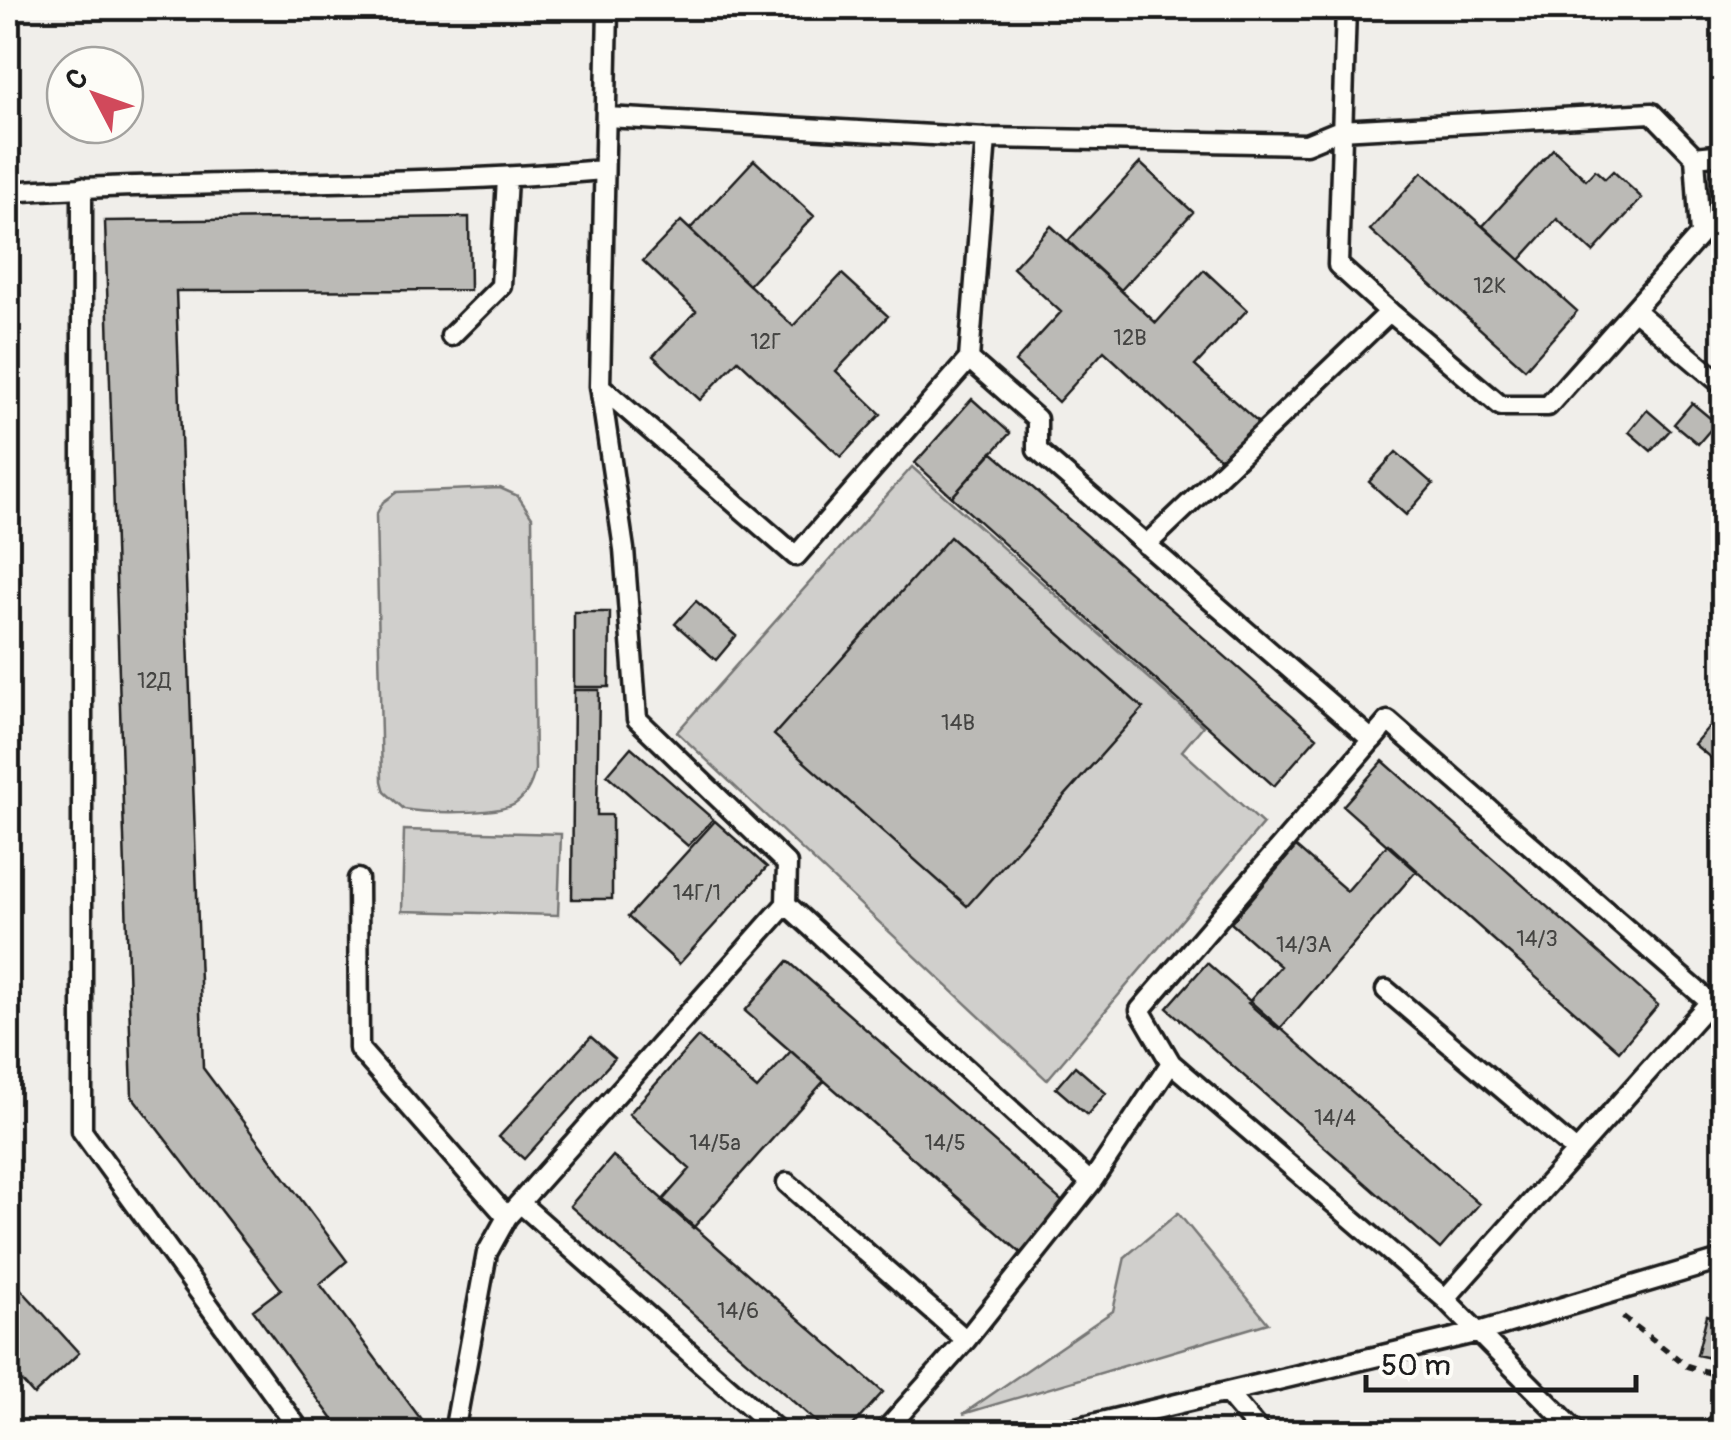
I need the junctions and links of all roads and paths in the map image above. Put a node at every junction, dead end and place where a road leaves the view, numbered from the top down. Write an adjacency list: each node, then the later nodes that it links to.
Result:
1 (608, 8): 3 (lane)
2 (1346, 8): 4 (lane)
3 (606, 117): 5 (lane); 8 (lane)
4 (1340, 130): 5 (lane); 7 (lane); 13 (lane)
5 (986, 138): 15 (lane)
6 (1724, 154): 7 (lane)
7 (1695, 156): 12 (lane)
8 (603, 170): 9 (lane); 16 (lane)
9 (507, 178): 10 (lane); 14 (lane)
10 (82, 187): 11 (lane); 37 (lane)
11 (8, 192)
12 (1634, 310): 13 (lane); 17 (lane)
13 (1390, 312): 18 (lane)
14 (451, 336)
15 (969, 359): 16 (lane); 18 (lane)
16 (600, 386): 21 (lane)
17 (1724, 386)
18 (1146, 545): 19 (lane)
19 (1372, 740): 24 (lane); 25 (lane)
20 (358, 879): 29 (lane)
21 (786, 904): 28 (lane); 29 (lane)
22 (1724, 986): 24 (lane)
23 (1386, 990): 26 (lane)
24 (1710, 1002): 26 (lane)
25 (1171, 1064): 28 (lane); 32 (lane)
26 (1577, 1152): 32 (lane)
27 (787, 1183): 34 (lane)
28 (1091, 1183): 34 (lane)
29 (513, 1210): 38 (lane); 39 (lane)
30 (1724, 1259): 31 (lane)
31 (1597, 1296): 33 (lane); 35 (path)
32 (1445, 1299): 33 (lane)
33 (1479, 1332): 36 (lane); 43 (lane)
34 (966, 1340): 40 (lane)
35 (1724, 1377)
36 (1227, 1393): 41 (lane); 42 (lane)
37 (301, 1432)
38 (454, 1432)
39 (778, 1432)
40 (884, 1432)
41 (1059, 1432)
42 (1260, 1432)
43 (1576, 1432)

